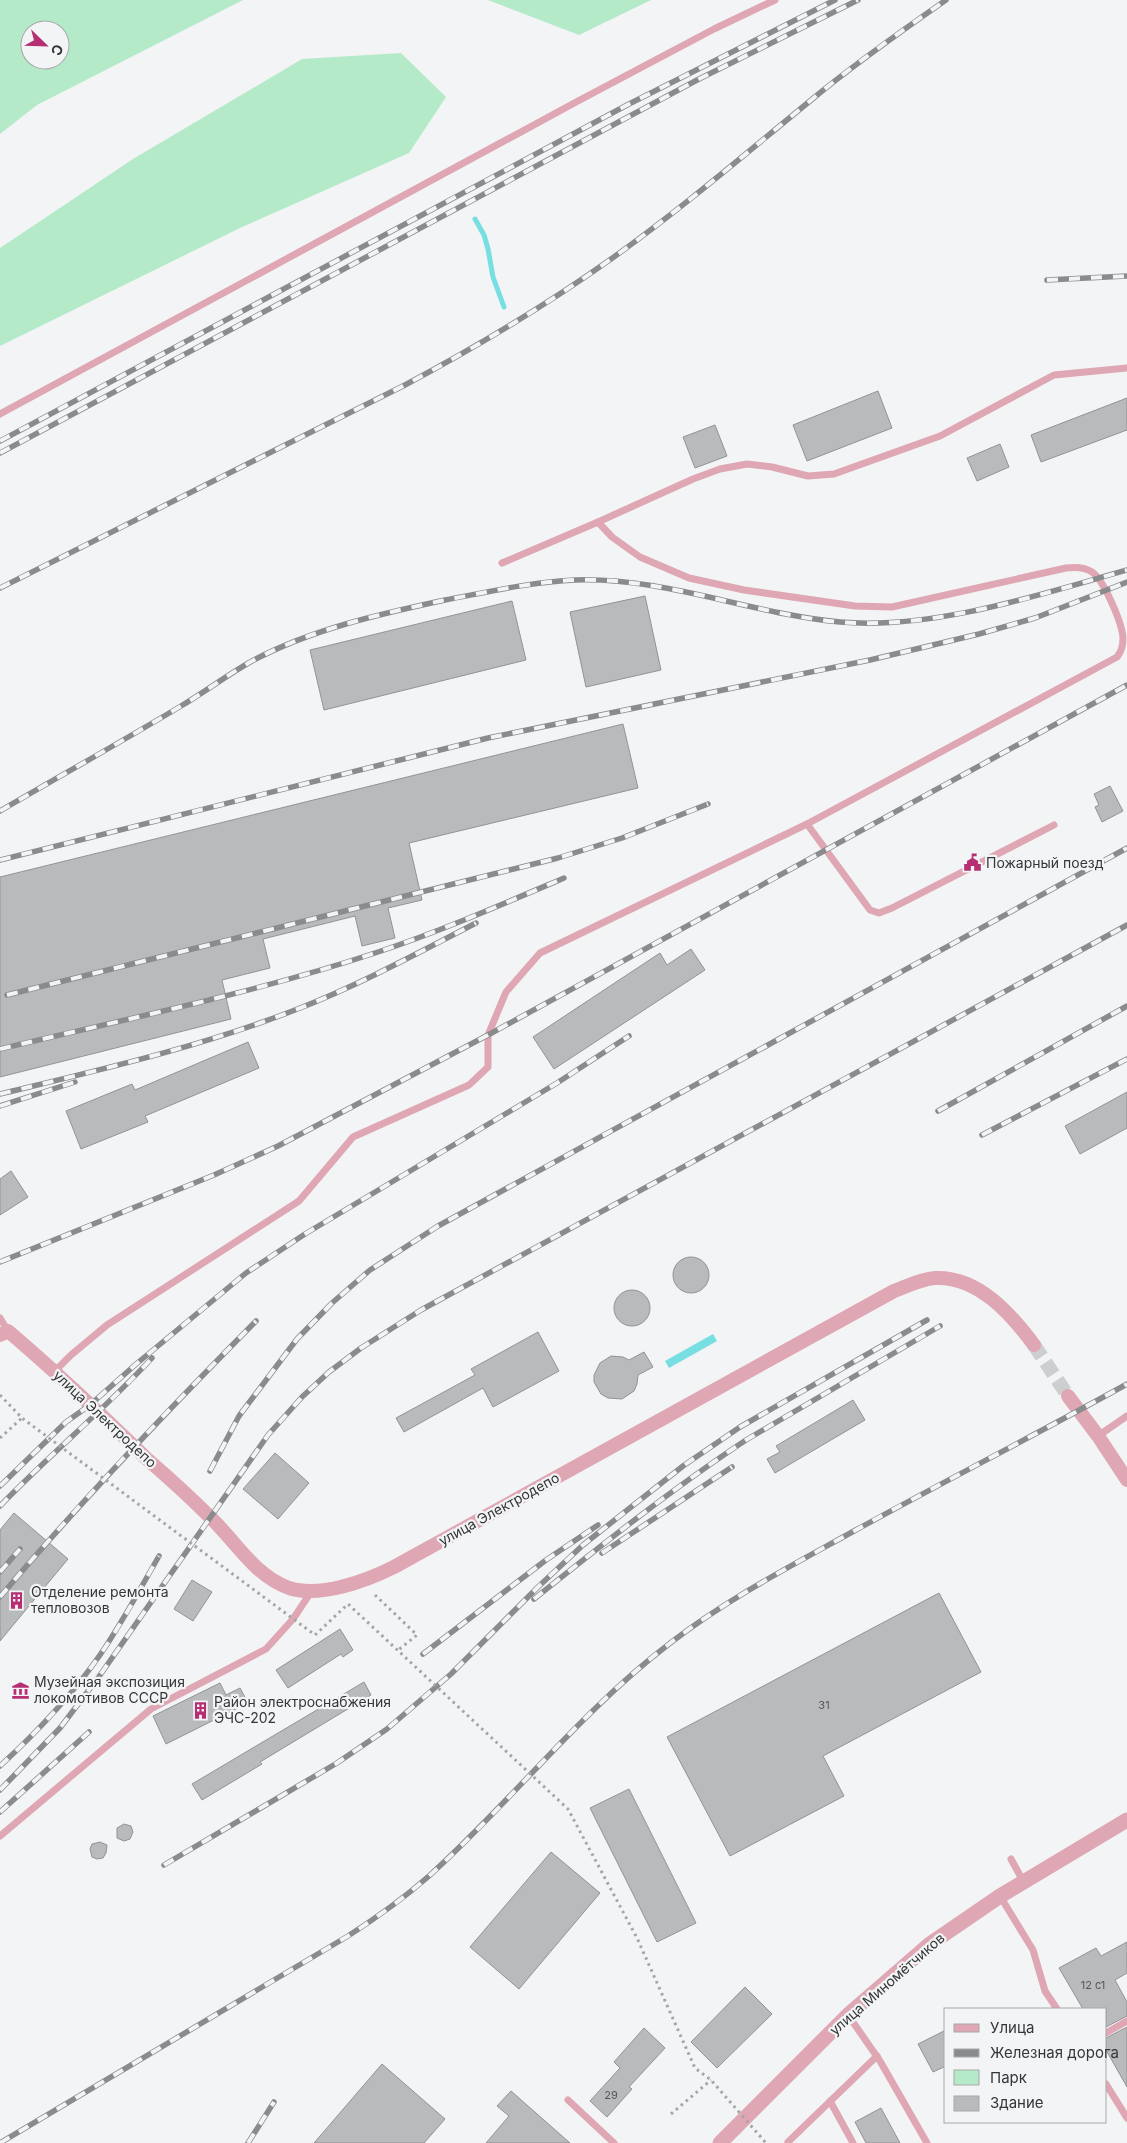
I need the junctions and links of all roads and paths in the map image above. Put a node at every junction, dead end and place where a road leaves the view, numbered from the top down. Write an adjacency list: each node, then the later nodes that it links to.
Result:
1 (775, 0): 3 (lane)
2 (1127, 368): 4 (lane)
3 (0, 414)
4 (598, 522): 5 (lane); 6 (lane)
5 (502, 563)
6 (807, 824): 7 (lane); 11 (lane)
7 (1054, 825)
8 (0, 1318): 9 (lane)
9 (4, 1333): 11 (street, улица Электродепо)
10 (1034, 1345): 19 (street, улица Электродепо)
11 (55, 1371): 19 (street, улица Электродепо)
12 (0, 1395): 15 (path, bridge)
13 (1068, 1396): 16 (street)
14 (1127, 1416): 16 (lane)
15 (22, 1418): 17 (path); 21 (path, bridge)
16 (1098, 1436): 18 (street)
17 (0, 1438)
18 (1127, 1480)
19 (311, 1591): 23 (lane)
20 (375, 1595): 21 (path)
21 (396, 1651): 32 (path, bridge)
22 (1127, 1820): 25 (street, улица Миномётчиков)
23 (0, 1836)
24 (1011, 1859): 25 (lane)
25 (1023, 1881): 26 (street, улица Миномётчиков)
26 (1000, 1896): 27 (lane); 28 (street, улица Миномётчиков)
27 (1056, 2008)
28 (848, 2015): 31 (lane); 40 (street, улица Миномётчиков)
29 (1127, 2021): 30 (lane)
30 (1107, 2032)
31 (876, 2056): 35 (lane); 43 (lane)
32 (711, 2080): 36 (path); 41 (path, bridge)
33 (1107, 2086): 37 (lane)
34 (568, 2100): 39 (lane)
35 (830, 2100): 38 (lane); 42 (lane)
36 (671, 2114)
37 (1127, 2118)
38 (788, 2142)
39 (614, 2143)
40 (720, 2143)
41 (766, 2143)
42 (854, 2143)
43 (927, 2143)

